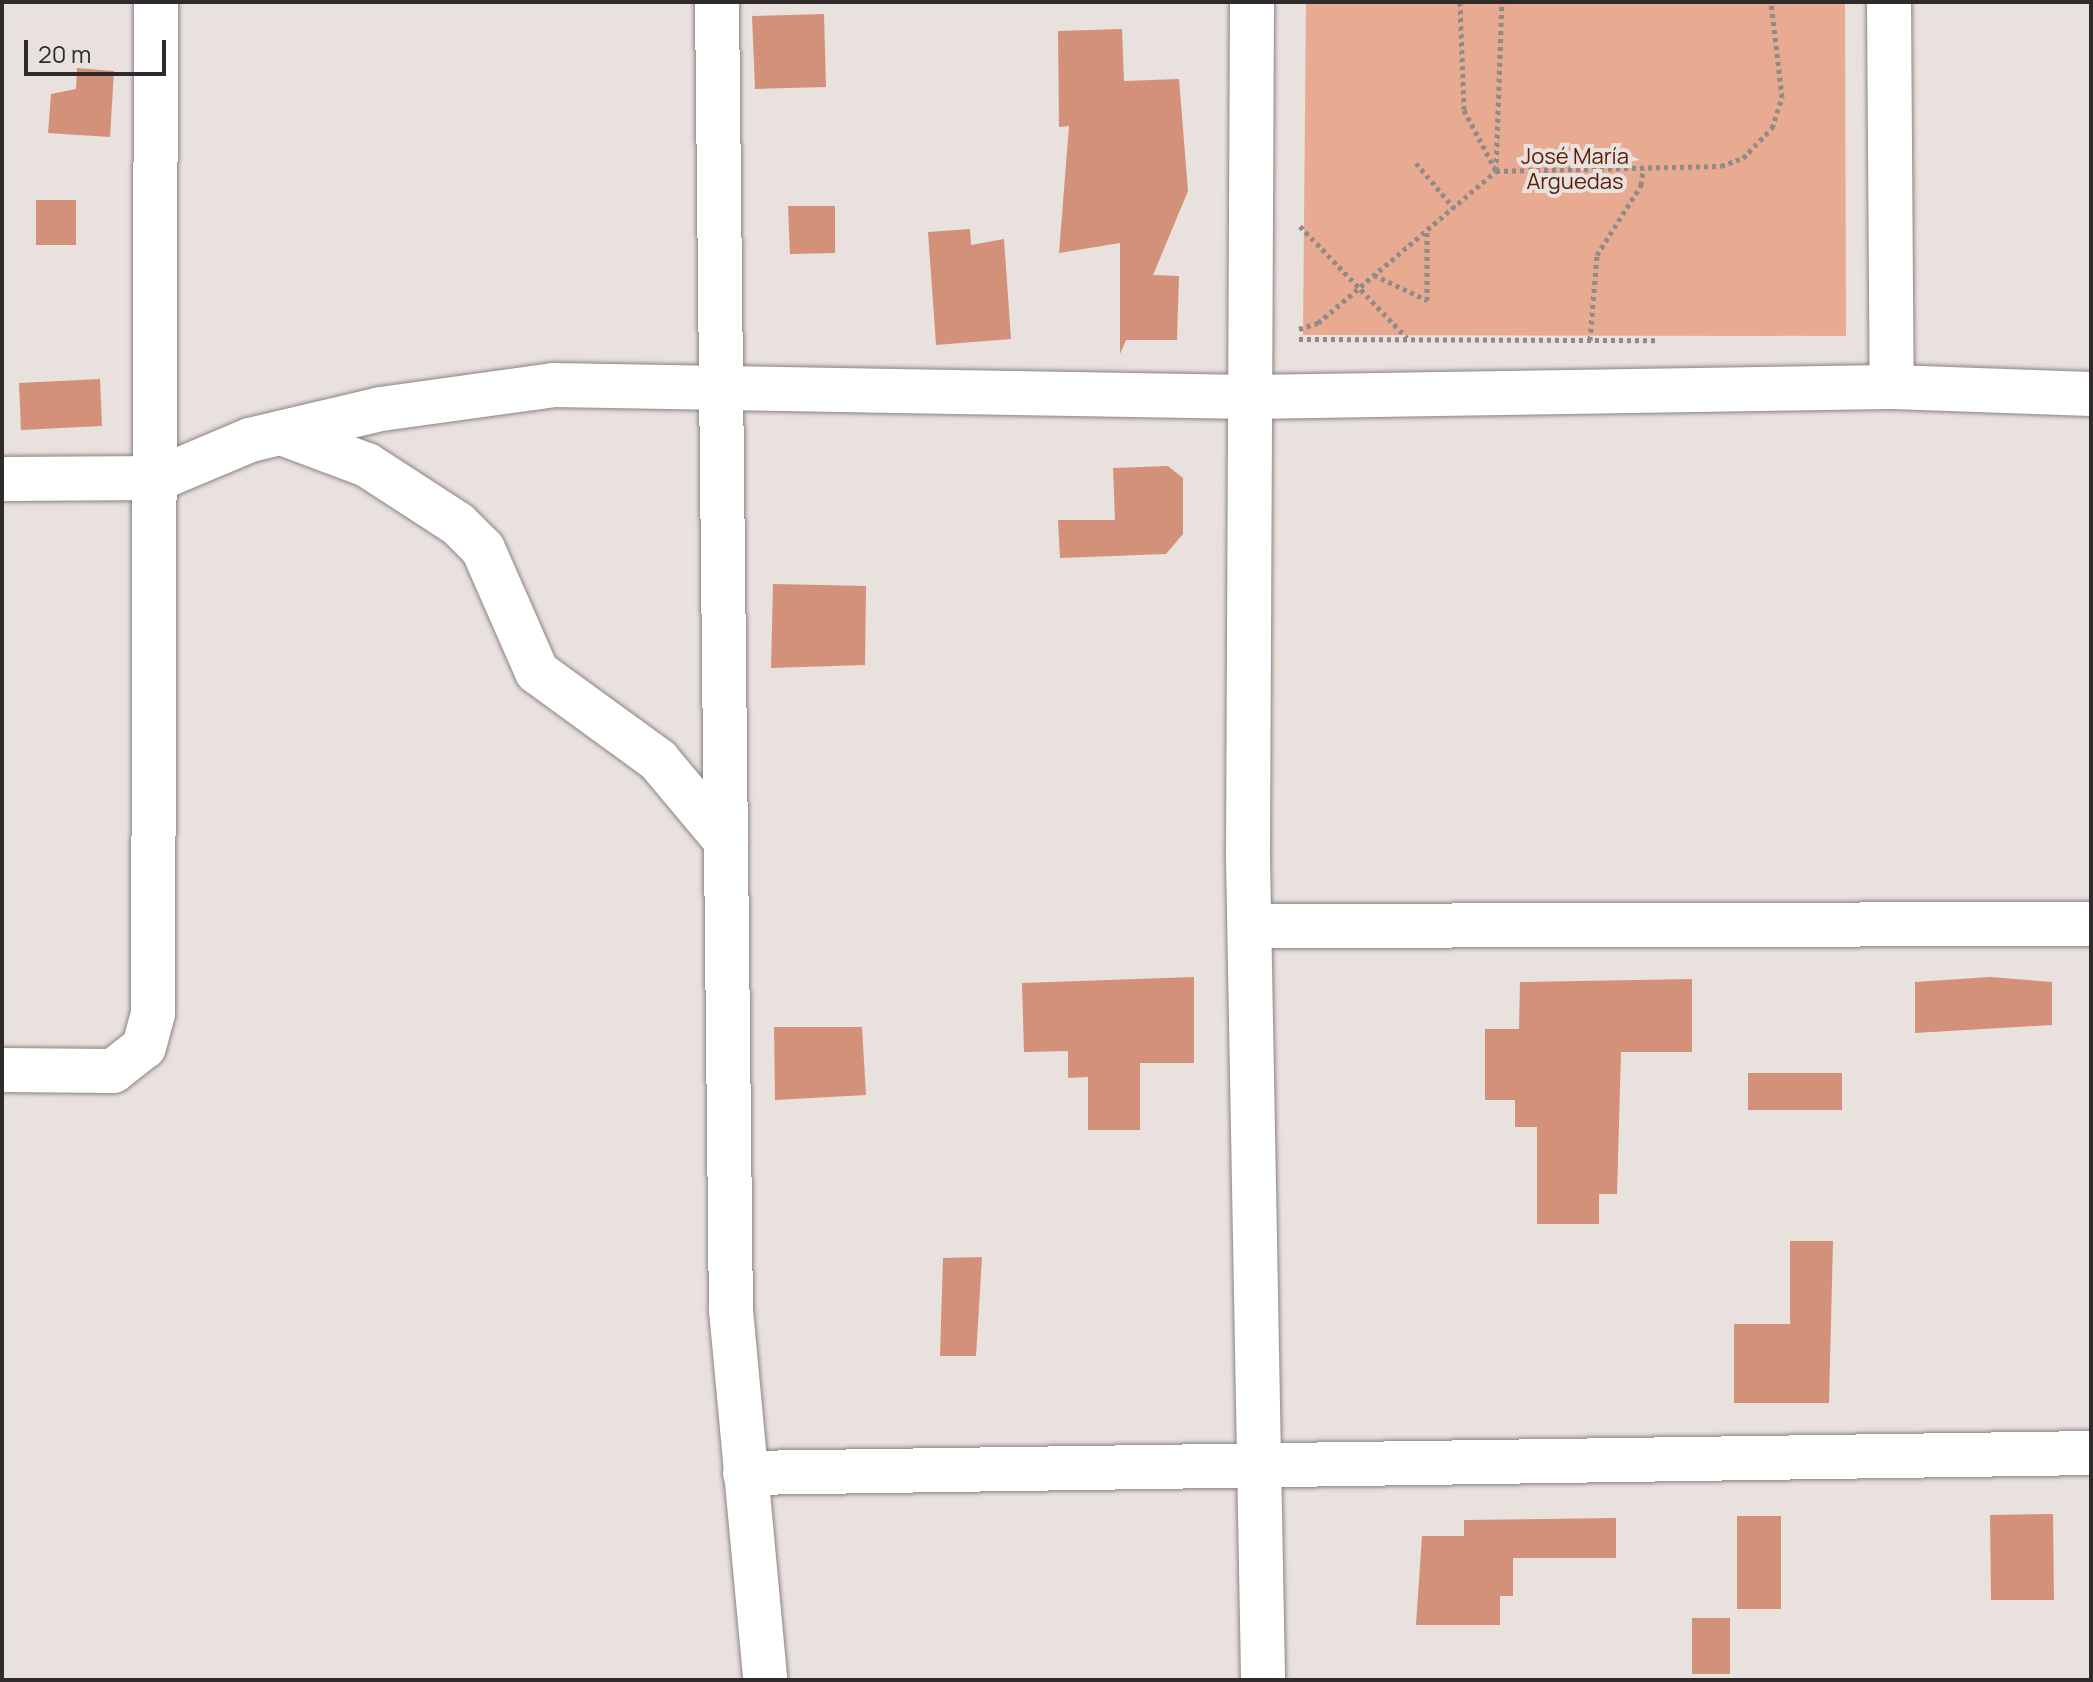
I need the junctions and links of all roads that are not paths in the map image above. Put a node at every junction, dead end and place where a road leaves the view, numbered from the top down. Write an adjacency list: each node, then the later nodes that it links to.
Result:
1 (156, 2): 10 (street)
2 (717, 2): 5 (street)
3 (1252, 2): 8 (street)
4 (1889, 2): 6 (street)
5 (722, 383): 8 (street); 9 (street); 12 (street)
6 (1892, 387): 7 (street); 8 (street)
7 (2091, 394)
8 (1250, 397): 14 (street)
9 (281, 433): 10 (street); 12 (street)
10 (160, 478): 11 (street); 15 (street)
11 (2, 479)
12 (726, 841): 18 (street)
13 (2091, 924): 14 (street)
14 (1250, 926): 17 (street)
15 (2, 1070)
16 (2091, 1453): 17 (street)
17 (1255, 1467): 18 (street); 20 (street)
18 (745, 1473): 19 (street)
19 (765, 1680)
20 (1263, 1680)

